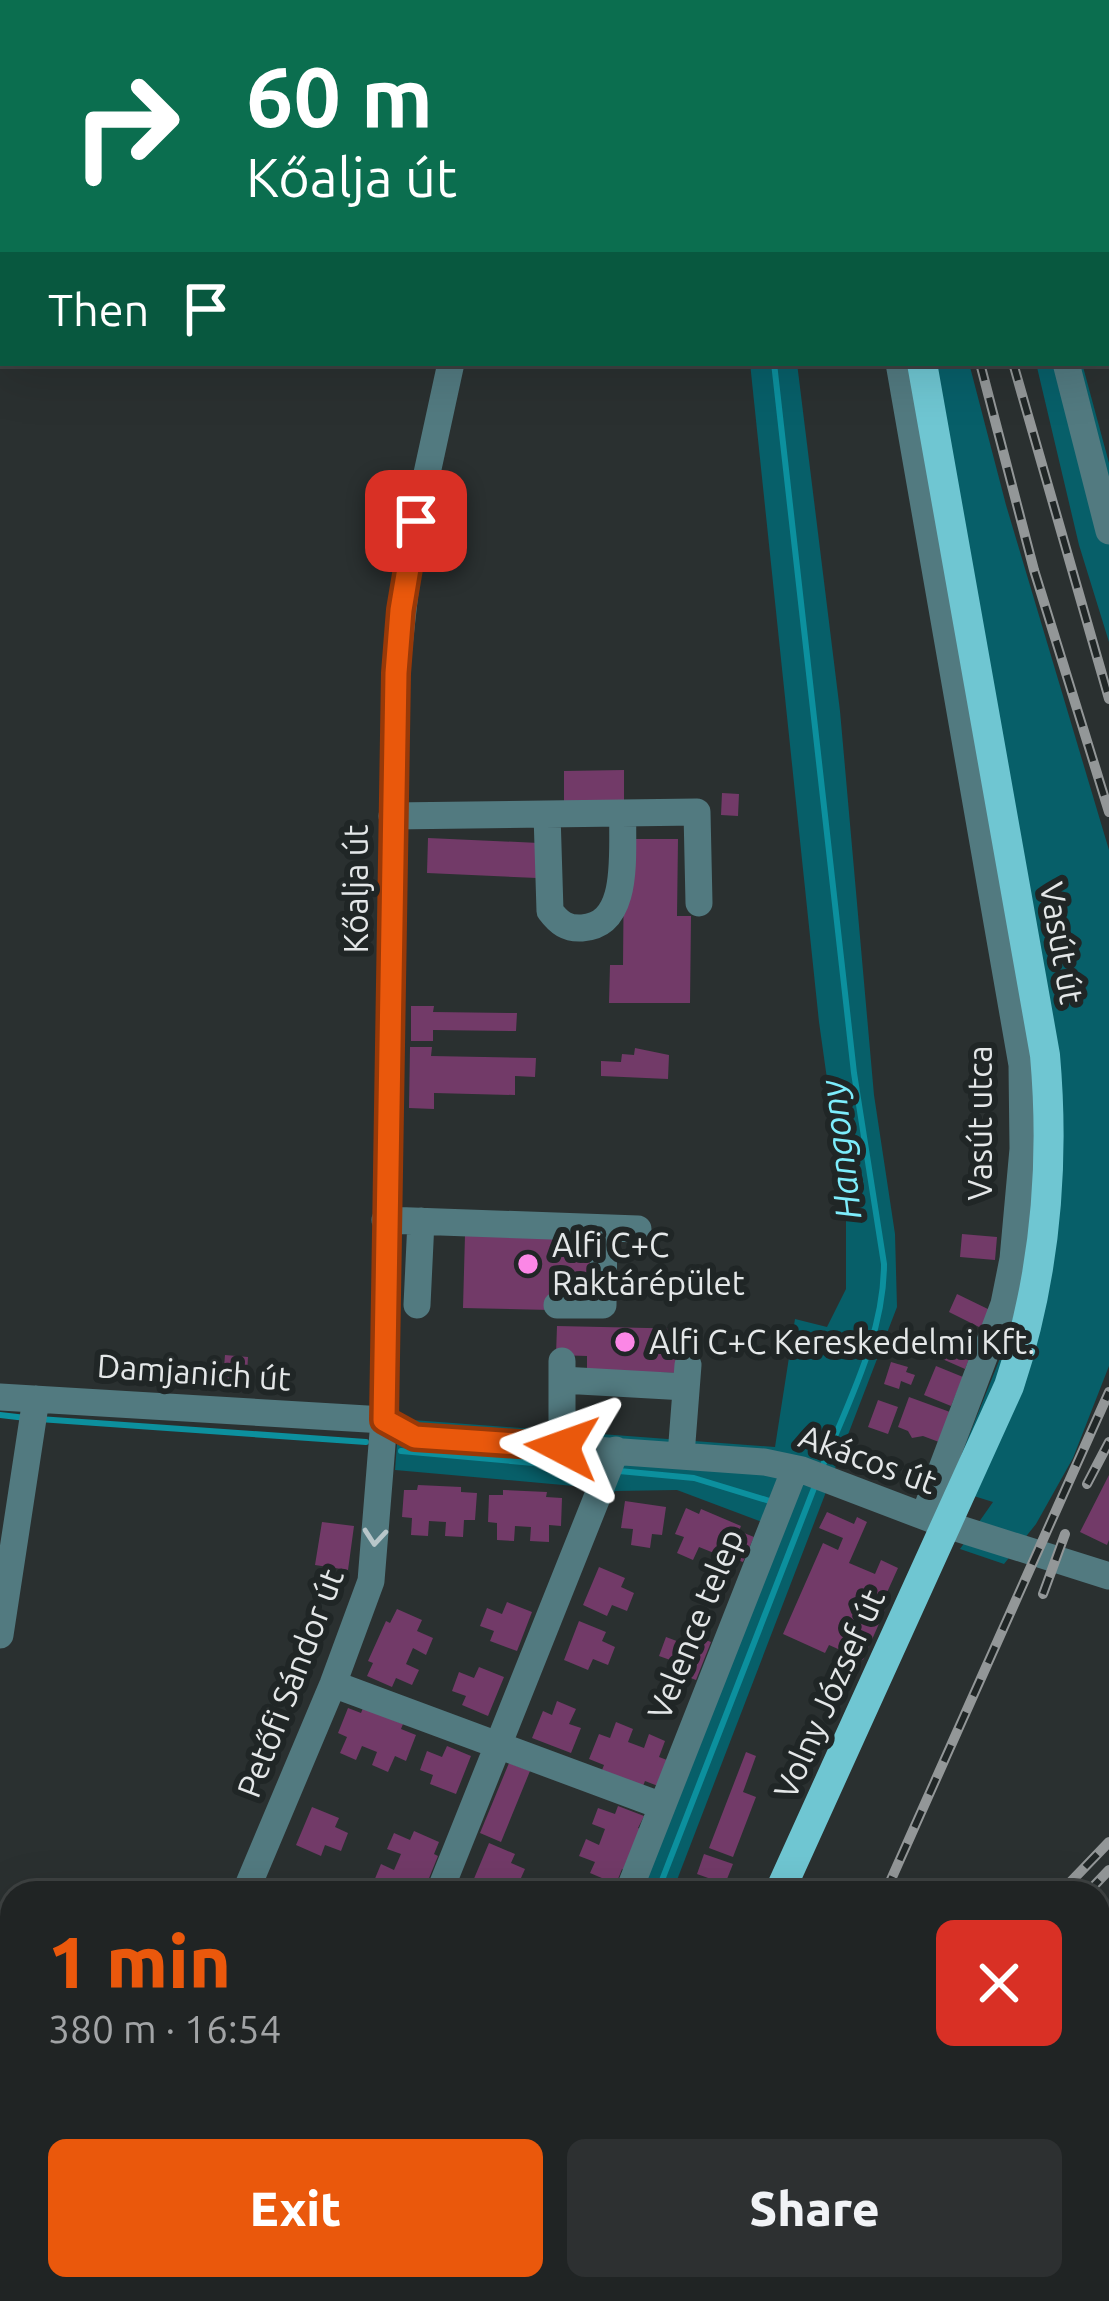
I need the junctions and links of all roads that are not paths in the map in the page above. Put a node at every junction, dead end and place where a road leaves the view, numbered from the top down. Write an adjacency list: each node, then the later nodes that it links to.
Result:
1 (450, 366): 9 (street, Kőalja út)
2 (900, 366): 24 (street, Vasút utca)
3 (923, 366): 24 (main road, Vasút út)
4 (1067, 366): 5 (street)
5 (1104, 497): 6 (street)
6 (1109, 531)
7 (548, 814): 8 (street); 8 (street); 9 (street)
8 (622, 814): 10 (street)
9 (392, 816): 11 (street, Kőalja út)
10 (699, 903)
11 (385, 1220): 12 (street); 19 (street, Kőalja út)
12 (421, 1221): 13 (street); 15 (street)
13 (604, 1228): 14 (street); 16 (street)
14 (638, 1229)
15 (417, 1305)
16 (557, 1305)
17 (0, 1396): 18 (street, Damjanich út)
18 (34, 1413): 19 (street, Damjanich út); 26 (street)
19 (384, 1420): 20 (street, Akácos út); 27 (street, Petőfi Sándor út, one-way to 27)
20 (562, 1447): 21 (street); 22 (street, Akácos út)
21 (681, 1455): 22 (street, Akácos út); 23 (street, Akácos út)
22 (611, 1462): 28 (street)
23 (790, 1486): 24 (street, Akácos út); 29 (street, Velence telep)
24 (934, 1520): 25 (street, Akácos út); 33 (main road, Volny József út)
25 (1109, 1576)
26 (0, 1635)
27 (333, 1684): 28 (street); 30 (street, Petőfi Sándor út)
28 (499, 1745): 29 (street); 31 (street)
29 (662, 1806): 32 (street, Velence telep)
30 (249, 1881)
31 (444, 1881)
32 (633, 1881)
33 (784, 1881)

